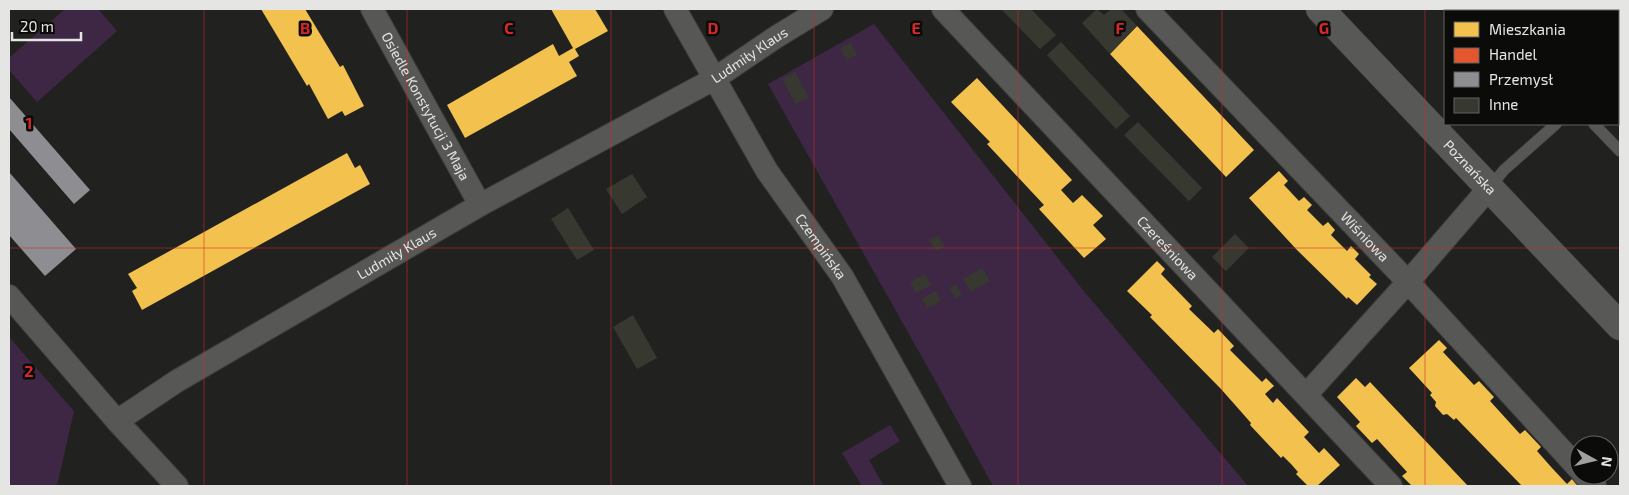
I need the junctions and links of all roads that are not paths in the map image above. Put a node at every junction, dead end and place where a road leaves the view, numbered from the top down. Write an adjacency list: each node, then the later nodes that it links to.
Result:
1 (372, 9): 12 (street, Osiedle Konstytucji 3 Maja)
2 (675, 9): 7 (street, Czempińska)
3 (822, 9): 7 (street, Ludmiły Klaus)
4 (942, 9): 16 (street, Czereśniowa)
5 (1147, 9): 13 (street, Wiśniowa)
6 (1320, 9): 11 (street, Poznańska)
7 (714, 79): 12 (street, Ludmiły Klaus); 20 (street, Czempińska)
8 (1555, 125): 11 (lane)
9 (1595, 125): 10 (lane)
10 (1620, 151)
11 (1490, 187): 13 (street); 15 (street, Poznańska)
12 (480, 205): 17 (street, Ludmiły Klaus)
13 (1408, 282): 16 (street); 18 (street, Wiśniowa)
14 (9, 296): 17 (street)
15 (1620, 326)
16 (1306, 395): 21 (street, Czereśniowa)
17 (117, 421): 19 (street)
18 (1569, 458)
19 (177, 486)
20 (960, 486)
21 (1391, 486)

